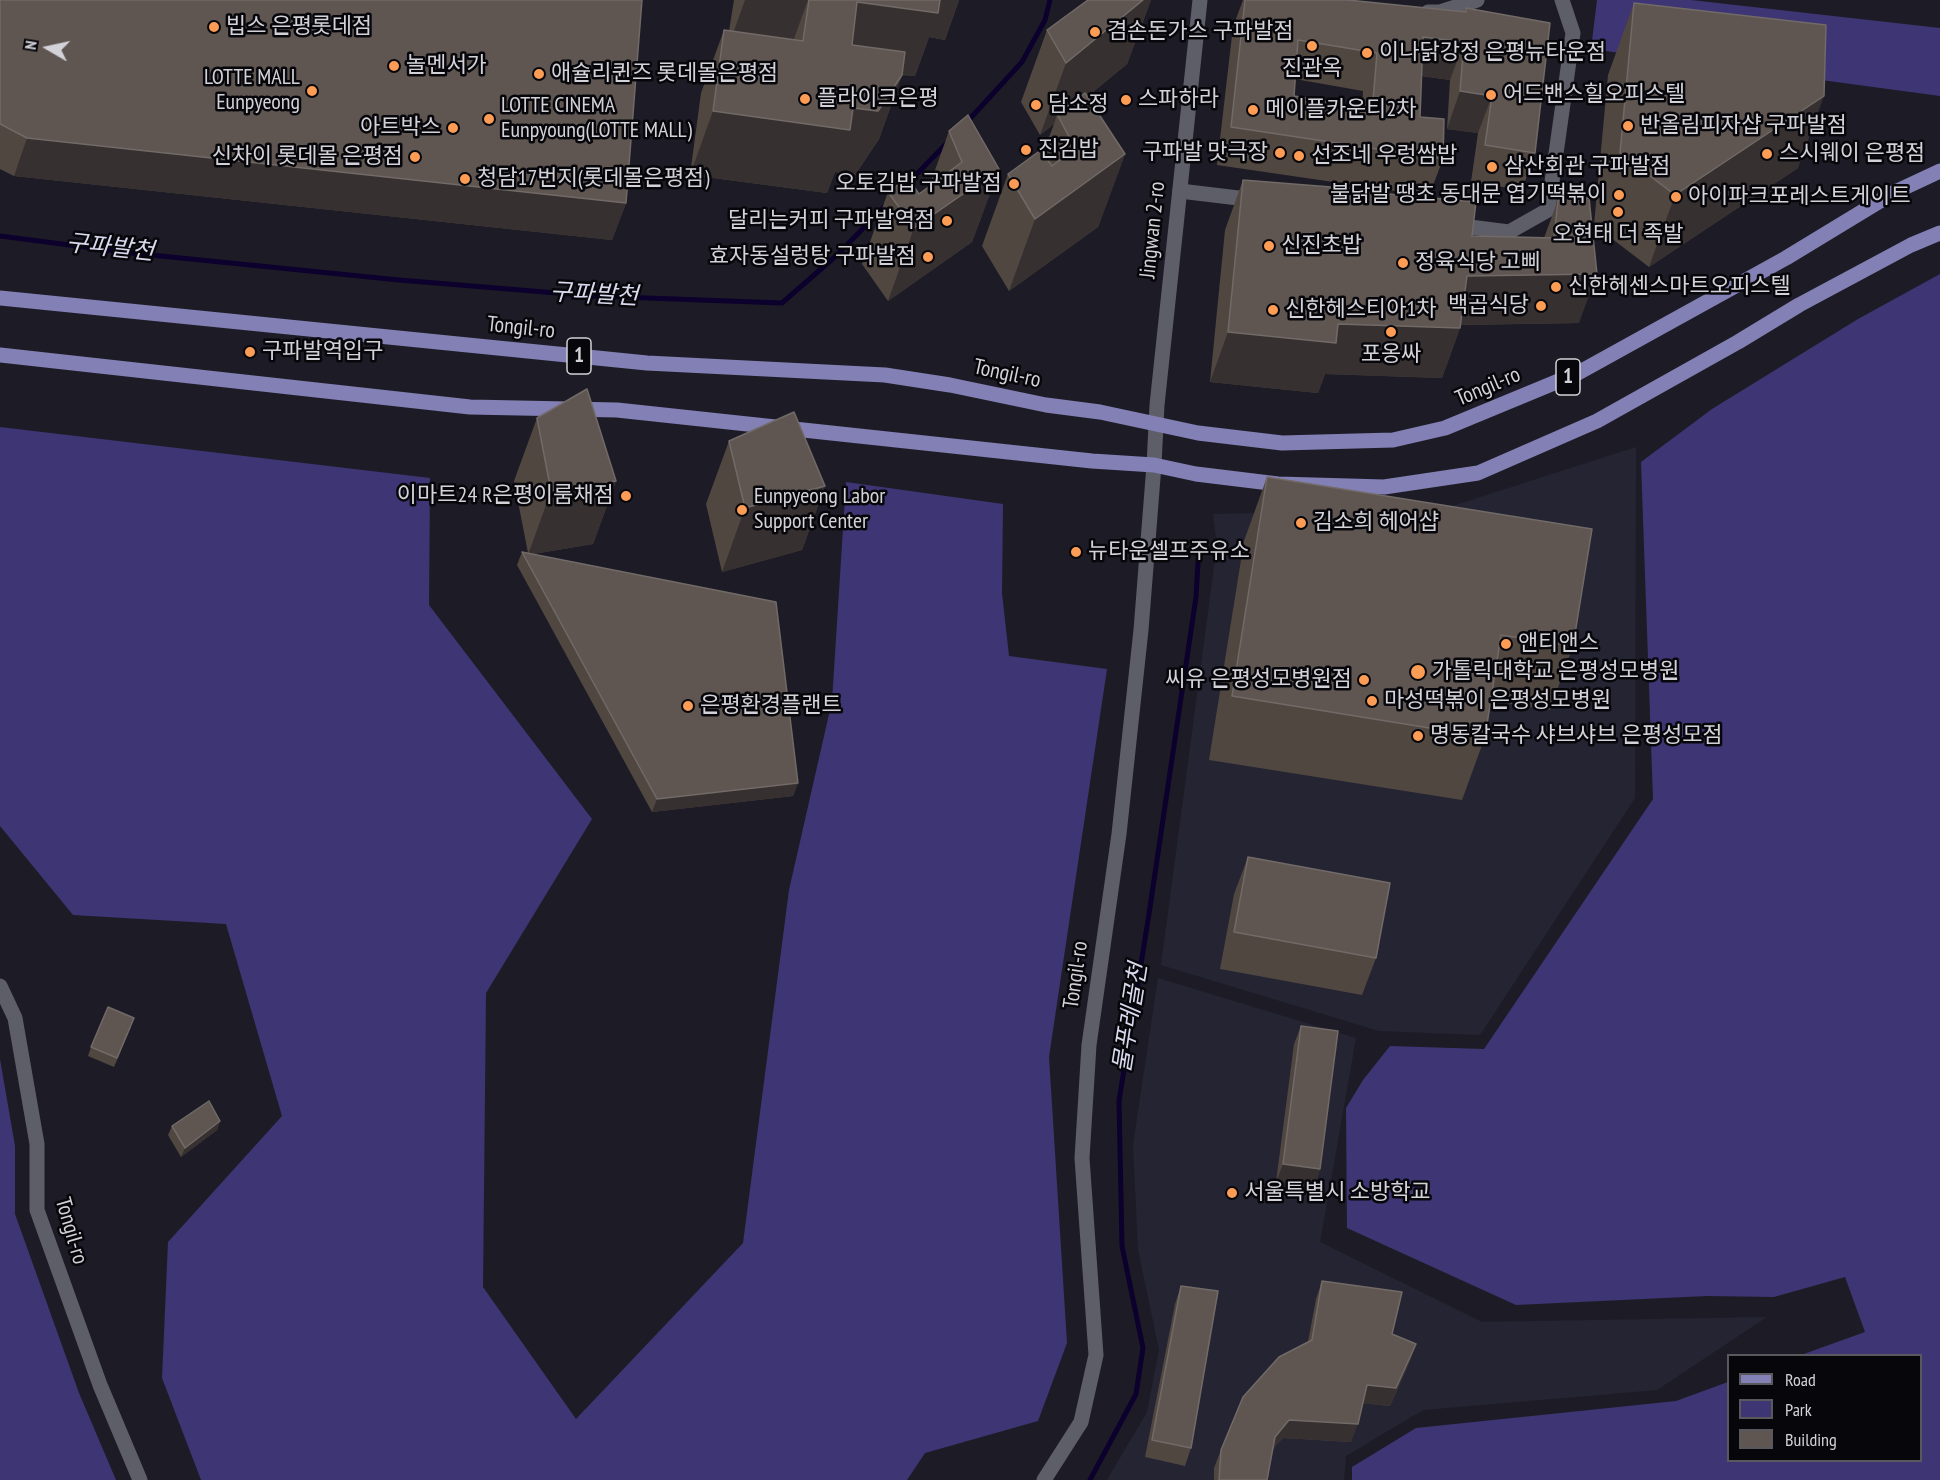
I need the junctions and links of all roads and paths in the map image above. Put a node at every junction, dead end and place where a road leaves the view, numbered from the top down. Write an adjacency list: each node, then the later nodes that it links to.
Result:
1 (1200, 0): 6 (street, Jingwan 2-ro)
2 (1477, 0): 4 (street)
3 (1562, 0): 8 (street)
4 (1418, 12)
5 (1940, 171): 12 (main road, Tongil-ro / 1)
6 (1180, 191): 7 (street); 12 (street, Jingwan 2-ro)
7 (1266, 201)
8 (1443, 224)
9 (1940, 233): 13 (main road, 1)
10 (0, 298): 12 (main road, Tongil-ro / 1)
11 (0, 355): 13 (main road, 1)
12 (1156, 426): 13 (street, Jingwan 2-ro)
13 (1154, 465): 16 (street, Tongil-ro)
14 (0, 986): 15 (street, Tongil-ro)
15 (140, 1480)
16 (1044, 1480)

